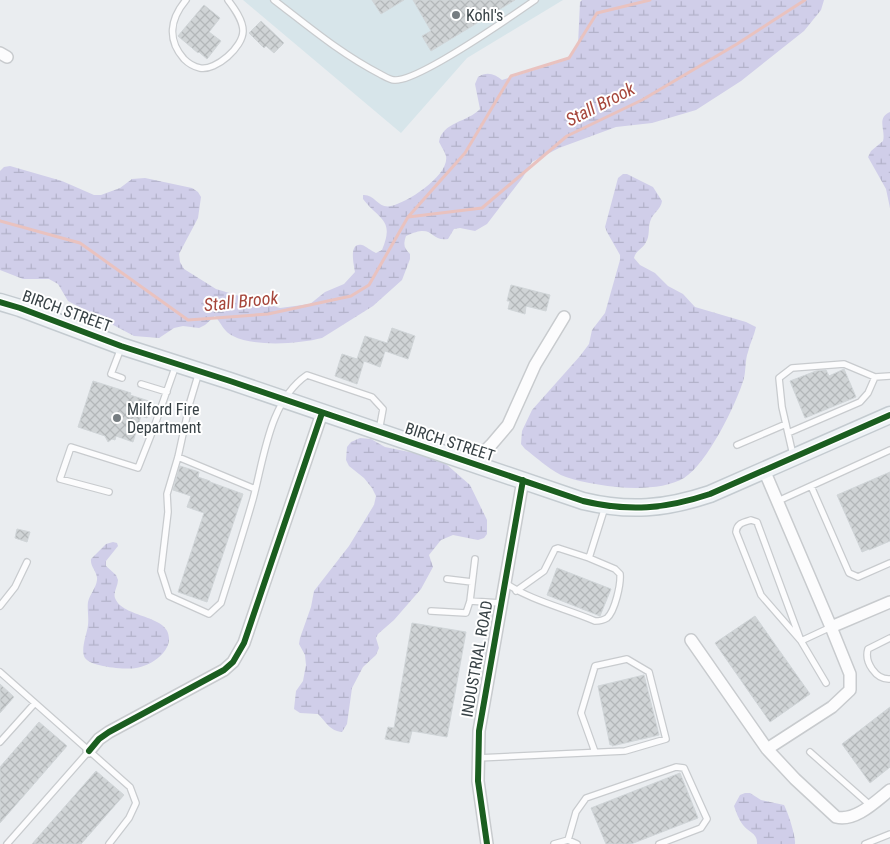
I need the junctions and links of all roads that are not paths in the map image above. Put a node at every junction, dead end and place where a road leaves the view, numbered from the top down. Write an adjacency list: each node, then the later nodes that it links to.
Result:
1 (186, 0): 2 (lane)
2 (228, 0)
3 (274, 0): 4 (lane)
4 (535, 0)
5 (0, 302): 7 (street, BIRCH STREET)
6 (564, 317): 25 (street)
7 (121, 346): 8 (street, BIRCH STREET); 12 (lane)
8 (176, 365): 9 (street, BIRCH STREET); 14 (lane)
9 (199, 372): 15 (street, BIRCH STREET); 23 (lane)
10 (890, 376): 11 (lane)
11 (875, 377): 18 (lane); 20 (lane)
12 (122, 378)
13 (142, 384): 14 (lane)
14 (167, 392): 30 (lane)
15 (284, 400): 16 (street, BIRCH STREET); 19 (lane); 29 (lane)
16 (322, 413): 19 (street, BIRCH STREET); 56 (street)
17 (890, 415): 24 (street, BIRCH STREET)
18 (786, 424): 20 (lane); 21 (lane)
19 (378, 433): 25 (street, BIRCH STREET)
20 (788, 433): 24 (lane)
21 (737, 445)
22 (890, 450): 28 (lane)
23 (178, 457): 29 (lane); 29 (lane)
24 (794, 458): 26 (street, BIRCH STREET)
25 (472, 464): 27 (street, BIRCH STREET)
26 (764, 470): 31 (street); 32 (street, BIRCH STREET)
27 (523, 480): 32 (street, BIRCH STREET); 39 (street, INDUSTRIAL ROAD)
28 (811, 486): 31 (lane); 36 (lane)
29 (255, 489)
30 (109, 492)
31 (778, 501): 46 (street)
32 (605, 506): 33 (lane)
33 (590, 558): 40 (lane); 40 (lane)
34 (475, 559): 38 (lane)
35 (27, 562): 44 (lane)
36 (890, 563)
37 (447, 579): 38 (lane)
38 (472, 582): 41 (lane)
39 (504, 582): 40 (lane); 43 (street, INDUSTRIAL ROAD)
40 (516, 591)
41 (470, 601): 43 (lane); 45 (lane)
42 (890, 602): 46 (street)
43 (501, 603): 59 (street, INDUSTRIAL ROAD)
44 (0, 606)
45 (430, 611)
46 (831, 627): 49 (lane); 55 (street)
47 (890, 638): 51 (lane)
48 (690, 640): 55 (street)
49 (801, 641): 49 (lane); 52 (lane)
50 (0, 672): 53 (lane)
51 (890, 679)
52 (826, 683)
53 (35, 703): 54 (lane); 56 (lane)
54 (0, 742)
55 (767, 750): 61 (street)
56 (89, 751): 64 (lane); 65 (lane)
57 (595, 752): 57 (lane); 59 (lane)
58 (810, 752): 61 (lane)
59 (477, 758): 66 (street, INDUSTRIAL ROAD)
60 (890, 790): 61 (street)
61 (870, 805)
62 (890, 834): 70 (lane)
63 (568, 840): 67 (lane); 68 (lane); 69 (lane)
64 (7, 844)
65 (109, 844)
66 (487, 844)
67 (554, 844)
68 (577, 844)
69 (659, 844)
70 (865, 844)

